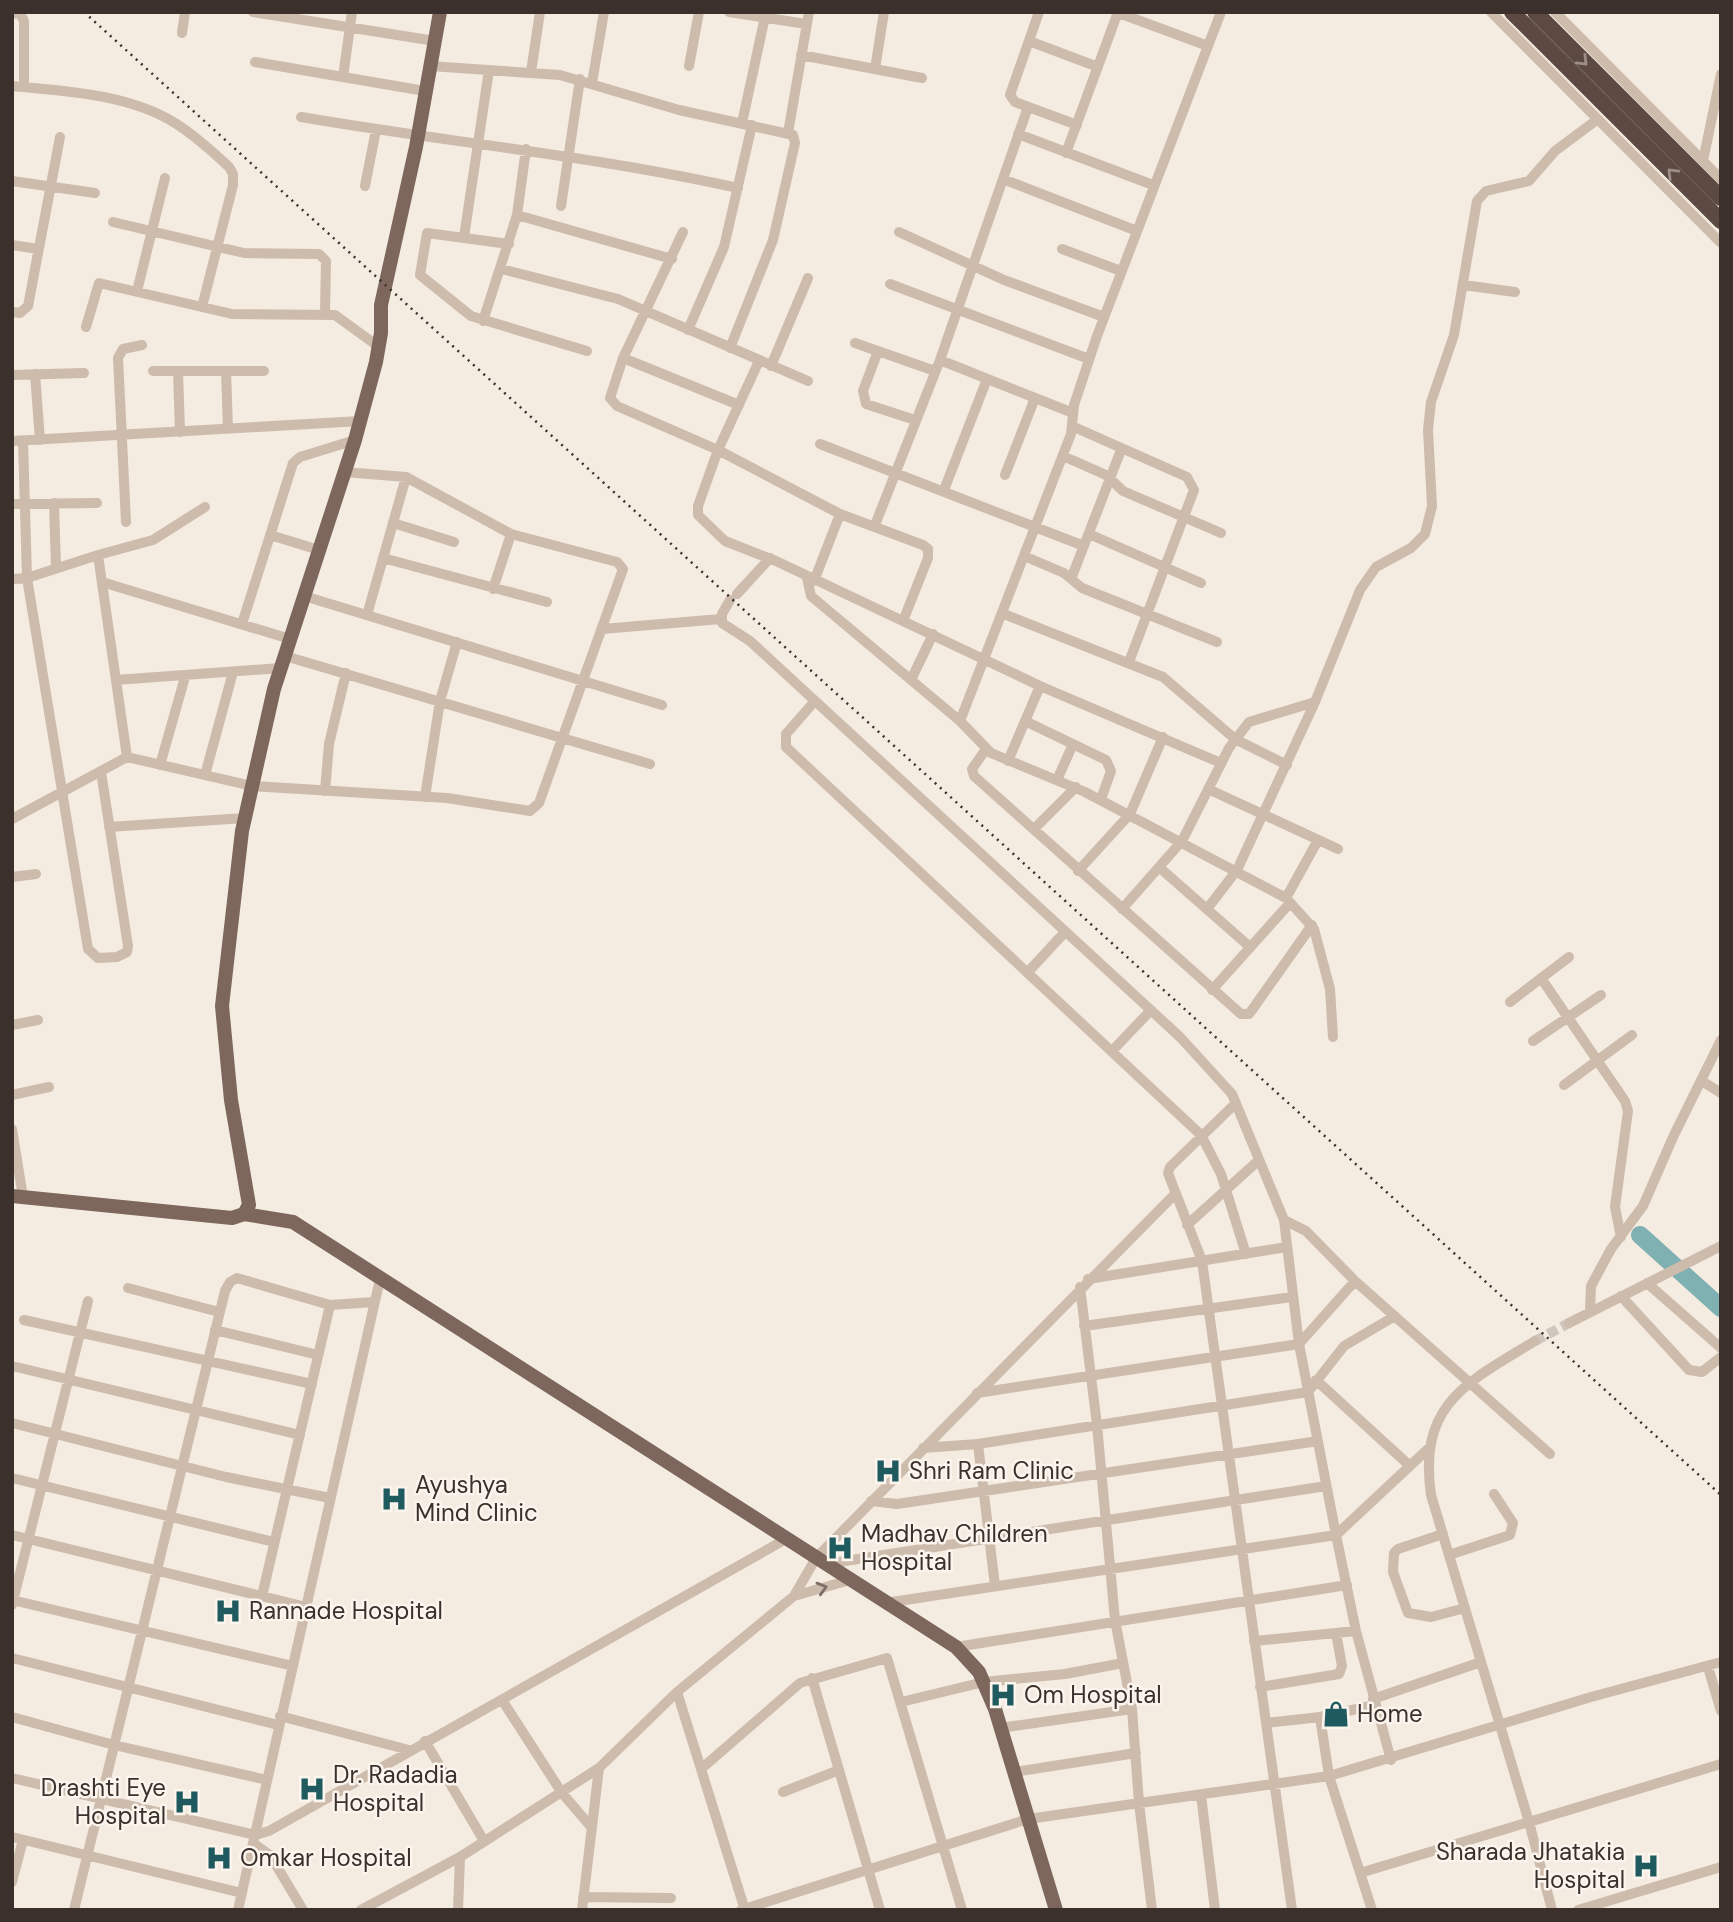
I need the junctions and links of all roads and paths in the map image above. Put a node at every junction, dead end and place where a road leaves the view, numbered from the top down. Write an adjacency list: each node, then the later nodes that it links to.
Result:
1 (185, 12): 21 (street)
2 (253, 12): 20 (street)
3 (352, 12): 20 (street)
4 (440, 12): 22 (main road)
5 (540, 12): 32 (street)
6 (604, 12): 37 (street)
7 (699, 12): 28 (street)
8 (729, 12): 18 (street)
9 (884, 12): 31 (street)
10 (1039, 12): 23 (street)
11 (1117, 12): 24 (street); 29 (street)
12 (1221, 12): 24 (street)
13 (1492, 12): 43 (street)
14 (1512, 12): 68 (highway, one-way to 14)
15 (1535, 12): 65 (highway, one-way to 65)
16 (1555, 12): 55 (street)
17 (12, 13): 39 (street)
18 (766, 15): 19 (street); 44 (street)
19 (807, 18): 25 (street)
20 (350, 27): 22 (street); 33 (street)
21 (182, 33)
22 (435, 41): 27 (main road)
23 (1028, 41): 29 (street); 41 (street)
24 (1208, 46): 60 (street)
25 (801, 55): 31 (street); 47 (street)
26 (255, 62): 33 (street)
27 (430, 66): 30 (street); 40 (main road)
28 (689, 66)
29 (1098, 67): 45 (street)
30 (489, 69): 32 (street); 51 (street)
31 (875, 69): 34 (street)
32 (531, 72): 35 (street)
33 (343, 77): 40 (street)
34 (922, 78)
35 (580, 79): 37 (street); 54 (street)
36 (1720, 82): 55 (street)
37 (592, 83): 44 (street)
38 (12, 86): 39 (street)
39 (24, 87): 78 (street)
40 (425, 91): 50 (main road)
41 (1028, 107): 45 (street); 48 (street)
42 (301, 117): 46 (street)
43 (1598, 119): 75 (street); 87 (street)
44 (747, 124): 47 (street); 63 (street)
45 (1077, 125): 53 (street)
46 (376, 130): 50 (street); 61 (street)
47 (788, 133): 102 (street)
48 (1018, 134): 53 (street); 57 (street)
49 (60, 137): 62 (street)
50 (418, 137): 51 (street); 101 (main road)
51 (479, 142): 52 (street); 74 (street)
52 (526, 149): 54 (street); 67 (street)
53 (1066, 153): 60 (street)
54 (569, 156): 63 (street); 66 (street)
55 (1703, 161): 58 (street)
56 (165, 178): 70 (street)
57 (1003, 179): 71 (street); 82 (street)
58 (1721, 179)
59 (12, 181): 62 (street)
60 (1153, 185): 71 (street)
61 (365, 186)
62 (50, 187): 64 (street); 79 (street)
63 (738, 188): 98 (street)
64 (95, 194)
65 (1721, 198)
66 (561, 206)
67 (517, 215): 76 (street); 81 (street)
68 (1721, 221)
69 (113, 222): 70 (street)
70 (152, 231): 78 (street); 88 (street)
71 (1137, 231): 84 (street)
72 (683, 232): 81 (street)
73 (899, 232): 82 (street)
74 (464, 237): 76 (street); 96 (street)
75 (1721, 243)
76 (509, 244): 83 (street)
77 (12, 245): 79 (street)
78 (218, 247): 90 (street); 94 (street)
79 (38, 249): 93 (street)
80 (1062, 249): 84 (street)
81 (672, 259): 91 (street)
82 (973, 266): 92 (street); 95 (street)
83 (502, 269): 91 (street); 96 (street)
84 (1121, 271): 95 (street)
85 (807, 278): 108 (street)
86 (890, 284): 92 (street)
87 (1463, 285): 89 (street); 197 (street)
88 (137, 291): 90 (street); 97 (street)
89 (1515, 292)
90 (202, 307): 94 (street)
91 (646, 310): 98 (street); 105 (street)
92 (957, 311): 106 (street); 109 (street)
93 (12, 312)
94 (325, 313): 101 (street)
95 (1104, 317): 106 (street)
96 (483, 321): 103 (street)
97 (86, 327)
98 (688, 330): 102 (street)
99 (855, 343): 104 (street)
100 (142, 345): 127 (street)
101 (379, 347): 123 (main road)
102 (730, 348): 107 (street)
103 (587, 351)
104 (878, 351): 109 (street); 122 (street)
105 (624, 358): 120 (street); 132 (street)
106 (1089, 359): 121 (street)
107 (759, 360): 108 (street); 120 (street)
108 (771, 366): 118 (street)
109 (937, 366): 117 (street); 122 (street)
110 (178, 371): 111 (street); 113 (street); 126 (street)
111 (226, 371): 112 (street); 125 (street)
112 (264, 371)
113 (153, 372)
114 (84, 373): 115 (street)
115 (35, 374): 116 (street); 128 (street)
116 (12, 375)
117 (987, 379): 119 (street); 140 (street)
118 (808, 382)
119 (1035, 398): 121 (street); 137 (street)
120 (739, 405): 132 (street)
121 (1073, 413): 124 (street)
122 (915, 420): 136 (street)
123 (361, 421): 125 (street); 129 (main road)
124 (1074, 427): 133 (street); 134 (street)
125 (228, 429): 126 (street)
126 (180, 432): 127 (street)
127 (123, 435): 128 (street); 148 (street)
128 (40, 440): 130 (street)
129 (355, 440): 135 (main road); 155 (street)
130 (18, 441): 141 (street)
131 (820, 444): 136 (street)
132 (718, 450): 146 (street); 162 (street)
133 (1121, 450): 139 (street); 147 (street)
134 (1063, 457): 139 (street); 151 (street)
135 (344, 472): 138 (street); 158 (main road)
136 (895, 473): 140 (street); 150 (street)
137 (1005, 475)
138 (406, 477): 149 (street); 153 (street)
139 (1110, 478): 147 (street); 154 (street)
140 (944, 490): 151 (street)
141 (25, 503): 142 (street); 144 (street); 166 (street)
142 (54, 503): 143 (street); 163 (street)
143 (97, 503)
144 (12, 505)
145 (205, 507): 159 (street)
146 (840, 514): 150 (street); 167 (street)
147 (1185, 518): 152 (street); 164 (street)
148 (126, 522)
149 (393, 523): 156 (street); 161 (street)
150 (875, 525): 177 (street)
151 (1035, 527): 157 (street); 160 (street)
152 (1221, 533)
153 (511, 534): 171 (street); 180 (street)
154 (1089, 534): 157 (street); 164 (street)
155 (270, 535): 158 (street); 178 (street)
156 (454, 542)
157 (1084, 546): 168 (street)
158 (319, 550): 172 (main road)
159 (99, 555): 163 (street); 169 (street)
160 (1024, 556): 168 (street); 174 (street)
161 (383, 558): 171 (street); 176 (street)
162 (770, 558): 167 (street); 179 (street)
163 (56, 567): 166 (street)
164 (1165, 567): 170 (street); 175 (street)
165 (12, 579): 166 (street)
166 (27, 579): 219 (street)
167 (810, 579): 177 (street); 193 (street)
168 (1072, 579): 175 (street)
169 (102, 582): 178 (street); 191 (street)
170 (1201, 583)
171 (493, 589): 173 (street)
172 (304, 596): 176 (street); 182 (main road)
173 (547, 602)
174 (1004, 614): 185 (street); 187 (street)
175 (1146, 614): 184 (street); 187 (street)
176 (367, 615): 183 (street)
177 (903, 621): 181 (street)
178 (242, 624): 182 (street)
179 (725, 624): 180 (street); 196 (street)
180 (602, 629): 192 (street)
181 (933, 634): 185 (street); 193 (street)
182 (290, 639): 186 (main road)
183 (457, 642): 192 (street); 195 (street)
184 (1217, 642)
185 (985, 659): 194 (street); 199 (street)
186 (283, 662): 188 (street); 189 (street); 215 (main road)
187 (1129, 662): 203 (street)
188 (233, 672): 190 (street); 213 (street)
189 (346, 673): 195 (street); 218 (street)
190 (185, 677): 191 (street); 210 (street)
191 (116, 680): 206 (street)
192 (582, 680): 198 (street); 202 (street)
193 (911, 680): 199 (street)
194 (1040, 686): 200 (street); 201 (street)
195 (440, 701): 202 (street); 220 (street)
196 (814, 702): 240 (street); 243 (street)
197 (1315, 702): 203 (street); 211 (street)
198 (662, 705)
199 (960, 721): 205 (street)
200 (1025, 721): 204 (street); 207 (street)
201 (1163, 737): 208 (street); 222 (street)
202 (562, 738): 209 (street); 220 (street)
203 (1235, 739): 208 (street); 211 (street)
204 (1073, 744): 214 (street); 221 (street)
205 (986, 749): 207 (street); 227 (street)
206 (127, 757): 210 (street); 212 (street)
207 (1008, 761): 214 (street)
208 (1221, 763): 217 (street)
209 (650, 764)
210 (160, 765): 213 (street)
211 (1287, 765): 223 (street)
212 (100, 772): 219 (street); 226 (street)
213 (205, 775): 215 (street)
214 (1057, 780): 216 (street)
215 (252, 786): 218 (street); 224 (main road)
216 (1076, 787): 221 (street); 227 (street)
217 (1208, 789): 223 (street); 229 (street)
218 (326, 791): 220 (street)
219 (61, 793): 225 (street); 226 (street)
220 (425, 797)
221 (1101, 799): 222 (street)
222 (1130, 814): 229 (street); 233 (street)
223 (1263, 815): 228 (street); 232 (street)
224 (245, 818): 226 (street); 270 (main road)
225 (12, 819)
226 (109, 827)
227 (1034, 829): 233 (street)
228 (1318, 840): 230 (street); 236 (street)
229 (1182, 841): 231 (street); 232 (street)
230 (1338, 849)
231 (1160, 868): 237 (street); 238 (street)
232 (1237, 870): 236 (street); 238 (street)
233 (1078, 872): 237 (street)
234 (36, 874): 235 (street)
235 (12, 877)
236 (1288, 900): 239 (street); 241 (street)
237 (1122, 909): 245 (street)
238 (1207, 909): 241 (street)
239 (1312, 925): 245 (street); 253 (street)
240 (1065, 932): 243 (street); 248 (street)
241 (1250, 947): 245 (street)
242 (1569, 957): 244 (street)
243 (1028, 972): 256 (street)
244 (1541, 978): 247 (street); 249 (street)
245 (1212, 990)
246 (1601, 995): 249 (street)
247 (1510, 1002)
248 (1151, 1010): 256 (street); 263 (street)
249 (1568, 1017): 255 (street); 257 (street)
250 (38, 1020): 251 (street)
251 (12, 1025)
252 (1632, 1035): 257 (street)
253 (1333, 1037)
254 (1721, 1040): 258 (street)
255 (1534, 1041)
256 (1112, 1051): 265 (street)
257 (1598, 1060): 259 (street); 273 (street)
258 (1702, 1081): 261 (street); 273 (street)
259 (1564, 1085)
260 (49, 1087): 262 (street)
261 (1721, 1093)
262 (12, 1095)
263 (1237, 1103): 265 (street); 266 (street)
264 (12, 1129): 269 (street)
265 (1201, 1135): 267 (street); 268 (street)
266 (1259, 1160): 267 (street); 271 (street)
267 (1227, 1191): 272 (street); 276 (street)
268 (1175, 1194): 272 (street); 280 (street)
269 (18, 1197): 270 (main road)
270 (244, 1214): 278 (main road)
271 (1284, 1220): 275 (street); 279 (street)
272 (1187, 1225): 277 (street)
273 (1621, 1237): 290 (street)
274 (1721, 1246): 281 (street)
275 (1287, 1247): 276 (street); 284 (street)
276 (1246, 1254): 277 (street)
277 (1202, 1261): 280 (street); 288 (street)
278 (380, 1279): 286 (street); 343 (main road)
279 (1355, 1281): 291 (street); 298 (street)
280 (1084, 1283): 294 (street); 311 (street)
281 (1647, 1283): 283 (street); 299 (street)
282 (128, 1288): 289 (street)
283 (1621, 1296): 290 (street); 302 (street)
284 (1292, 1297): 288 (street); 298 (street)
285 (88, 1301): 296 (street)
286 (374, 1302): 287 (street); 333 (street)
287 (330, 1305): 289 (street); 300 (street)
288 (1207, 1311): 294 (street); 301 (street)
289 (219, 1312): 295 (street)
290 (1590, 1312): 293 (street)
291 (1395, 1316): 307 (street); 308 (street)
292 (24, 1320): 296 (street)
293 (1569, 1323)
294 (1084, 1326): 305 (street)
295 (215, 1330): 300 (street); 303 (street)
296 (80, 1332): 303 (street); 306 (street)
297 (1535, 1341): 308 (street)
298 (1298, 1344): 301 (street); 310 (street)
299 (1721, 1348)
300 (318, 1355): 309 (street)
301 (1213, 1357): 305 (street); 312 (street)
302 (1721, 1357)
303 (209, 1360): 309 (street); 313 (street)
304 (12, 1366): 306 (street)
305 (1090, 1375): 311 (street); 315 (street)
306 (69, 1380): 313 (street); 316 (street)
307 (1316, 1380): 310 (street); 325 (street)
308 (1468, 1383): 321 (street); 323 (street)
309 (312, 1384): 317 (street)
310 (1308, 1392): 312 (street); 318 (street)
311 (977, 1393): 320 (street)
312 (1221, 1407): 315 (street); 322 (street)
313 (196, 1412): 317 (street); 324 (street)
314 (12, 1423): 316 (street)
315 (1097, 1425): 319 (street); 326 (street)
316 (54, 1433): 324 (street); 328 (street)
317 (300, 1434): 330 (street)
318 (1318, 1441): 322 (street); 329 (street)
319 (978, 1444): 320 (street); 331 (street)
320 (923, 1448): 335 (street)
321 (1428, 1449): 325 (street); 338 (street)
322 (1227, 1454): 326 (street); 334 (street)
323 (1550, 1454)
324 (183, 1466): 330 (street); 337 (street)
325 (1410, 1466): 340 (street)
326 (1102, 1473): 331 (street); 336 (street)
327 (12, 1478): 328 (street)
328 (42, 1486): 337 (street); 342 (street)
329 (1326, 1486): 334 (street); 340 (street)
330 (288, 1489): 333 (street); 344 (street)
331 (983, 1491): 335 (street); 341 (street)
332 (1494, 1494): 346 (street)
333 (331, 1499): 358 (street)
334 (1233, 1500): 336 (street); 345 (street)
335 (871, 1501): 347 (street)
336 (1105, 1518): 341 (street); 348 (street)
337 (170, 1519): 344 (street); 349 (street)
338 (1443, 1534): 346 (street); 359 (street)
339 (12, 1535): 342 (street)
340 (1336, 1535): 345 (street); 351 (street)
341 (989, 1537): 347 (street); 352 (street)
342 (28, 1539): 349 (street); 356 (street)
343 (786, 1539): 347 (main road); 377 (street)
344 (274, 1542): 353 (street)
345 (1241, 1549): 348 (street); 355 (street)
346 (1449, 1555): 359 (street)
347 (821, 1561): 350 (main road); 354 (street)
348 (1110, 1568): 352 (street); 360 (street)
349 (156, 1571): 353 (street); 361 (street)
350 (850, 1580): 354 (street, one-way to 350); 357 (main road)
351 (1347, 1584): 355 (street); 362 (street)
352 (995, 1586): 357 (street)
353 (262, 1596): 358 (street)
354 (794, 1596): 376 (street)
355 (1248, 1600): 360 (street); 364 (street)
356 (13, 1602): 361 (street)
357 (886, 1603): 365 (main road)
358 (306, 1607): 370 (street)
359 (1465, 1608): 367 (street)
360 (1115, 1620): 365 (street); 369 (street)
361 (142, 1630): 370 (street); 375 (street)
362 (1356, 1631): 363 (street); 379 (street)
363 (1336, 1633): 364 (street); 374 (street)
364 (1254, 1642): 374 (street)
365 (956, 1647): 373 (main road)
366 (12, 1658): 375 (street)
367 (1481, 1662): 379 (street); 386 (street)
368 (1721, 1662): 371 (street)
369 (1124, 1664): 373 (street); 380 (street)
370 (293, 1667): 384 (street)
371 (1708, 1667): 381 (street); 386 (street)
372 (811, 1678): 378 (street); 395 (street); 396 (street)
373 (984, 1682): 378 (street); 387 (main road)
374 (1260, 1687): 385 (street)
375 (127, 1688): 384 (street); 389 (street)
376 (677, 1692): 394 (street); 395 (street)
377 (502, 1700): 388 (street); 403 (street)
378 (901, 1702): 413 (street)
379 (1374, 1702): 383 (street); 392 (street)
380 (1132, 1709): 387 (street); 391 (street)
381 (1721, 1711)
382 (12, 1717): 389 (street)
383 (1320, 1717): 385 (street); 398 (street)
384 (279, 1721): 390 (street); 400 (street)
385 (1266, 1723): 401 (street)
386 (1500, 1726): 392 (street); 408 (street)
387 (1000, 1728): 397 (main road)
388 (425, 1741): 390 (street); 412 (street)
389 (114, 1745): 400 (street); 405 (street)
390 (409, 1750): 411 (street)
391 (1136, 1752): 397 (street); 406 (street)
392 (1391, 1760): 398 (street)
393 (1721, 1764): 408 (street)
394 (599, 1768): 403 (street); 409 (street)
395 (701, 1769): 423 (street)
396 (839, 1770): 402 (street); 417 (street)
397 (1014, 1772): 407 (main road)
398 (1329, 1776): 401 (street); 418 (street)
399 (12, 1778): 405 (street)
400 (267, 1780): 411 (street)
401 (1275, 1785): 404 (street); 435 (street)
402 (783, 1792)
403 (562, 1793): 409 (street); 412 (street)
404 (1200, 1795): 406 (street); 434 (street)
405 (101, 1798): 411 (street); 414 (street)
406 (1139, 1803): 407 (street); 433 (street)
407 (1028, 1819): 413 (street); 432 (main road)
408 (1530, 1822): 418 (street); 437 (street)
409 (592, 1828): 421 (street)
410 (18, 1839): 414 (street); 419 (street)
411 (254, 1839): 420 (street); 426 (street)
412 (484, 1841): 415 (street)
413 (943, 1846): 417 (street); 431 (street)
414 (87, 1855): 420 (street); 424 (street)
415 (460, 1857): 427 (street); 428 (street)
416 (1721, 1867): 438 (street)
417 (868, 1869): 423 (street); 430 (street)
418 (1360, 1872): 436 (street)
419 (12, 1882)
420 (242, 1893): 425 (street)
421 (583, 1897): 422 (street); 429 (street)
422 (671, 1898)
423 (743, 1909)
424 (74, 1910)
425 (238, 1910)
426 (303, 1910)
427 (361, 1910)
428 (458, 1910)
429 (582, 1910)
430 (880, 1910)
431 (962, 1910)
432 (1056, 1910)
433 (1152, 1910)
434 (1215, 1910)
435 (1292, 1910)
436 (1372, 1910)
437 (1552, 1910)
438 (1578, 1910)

